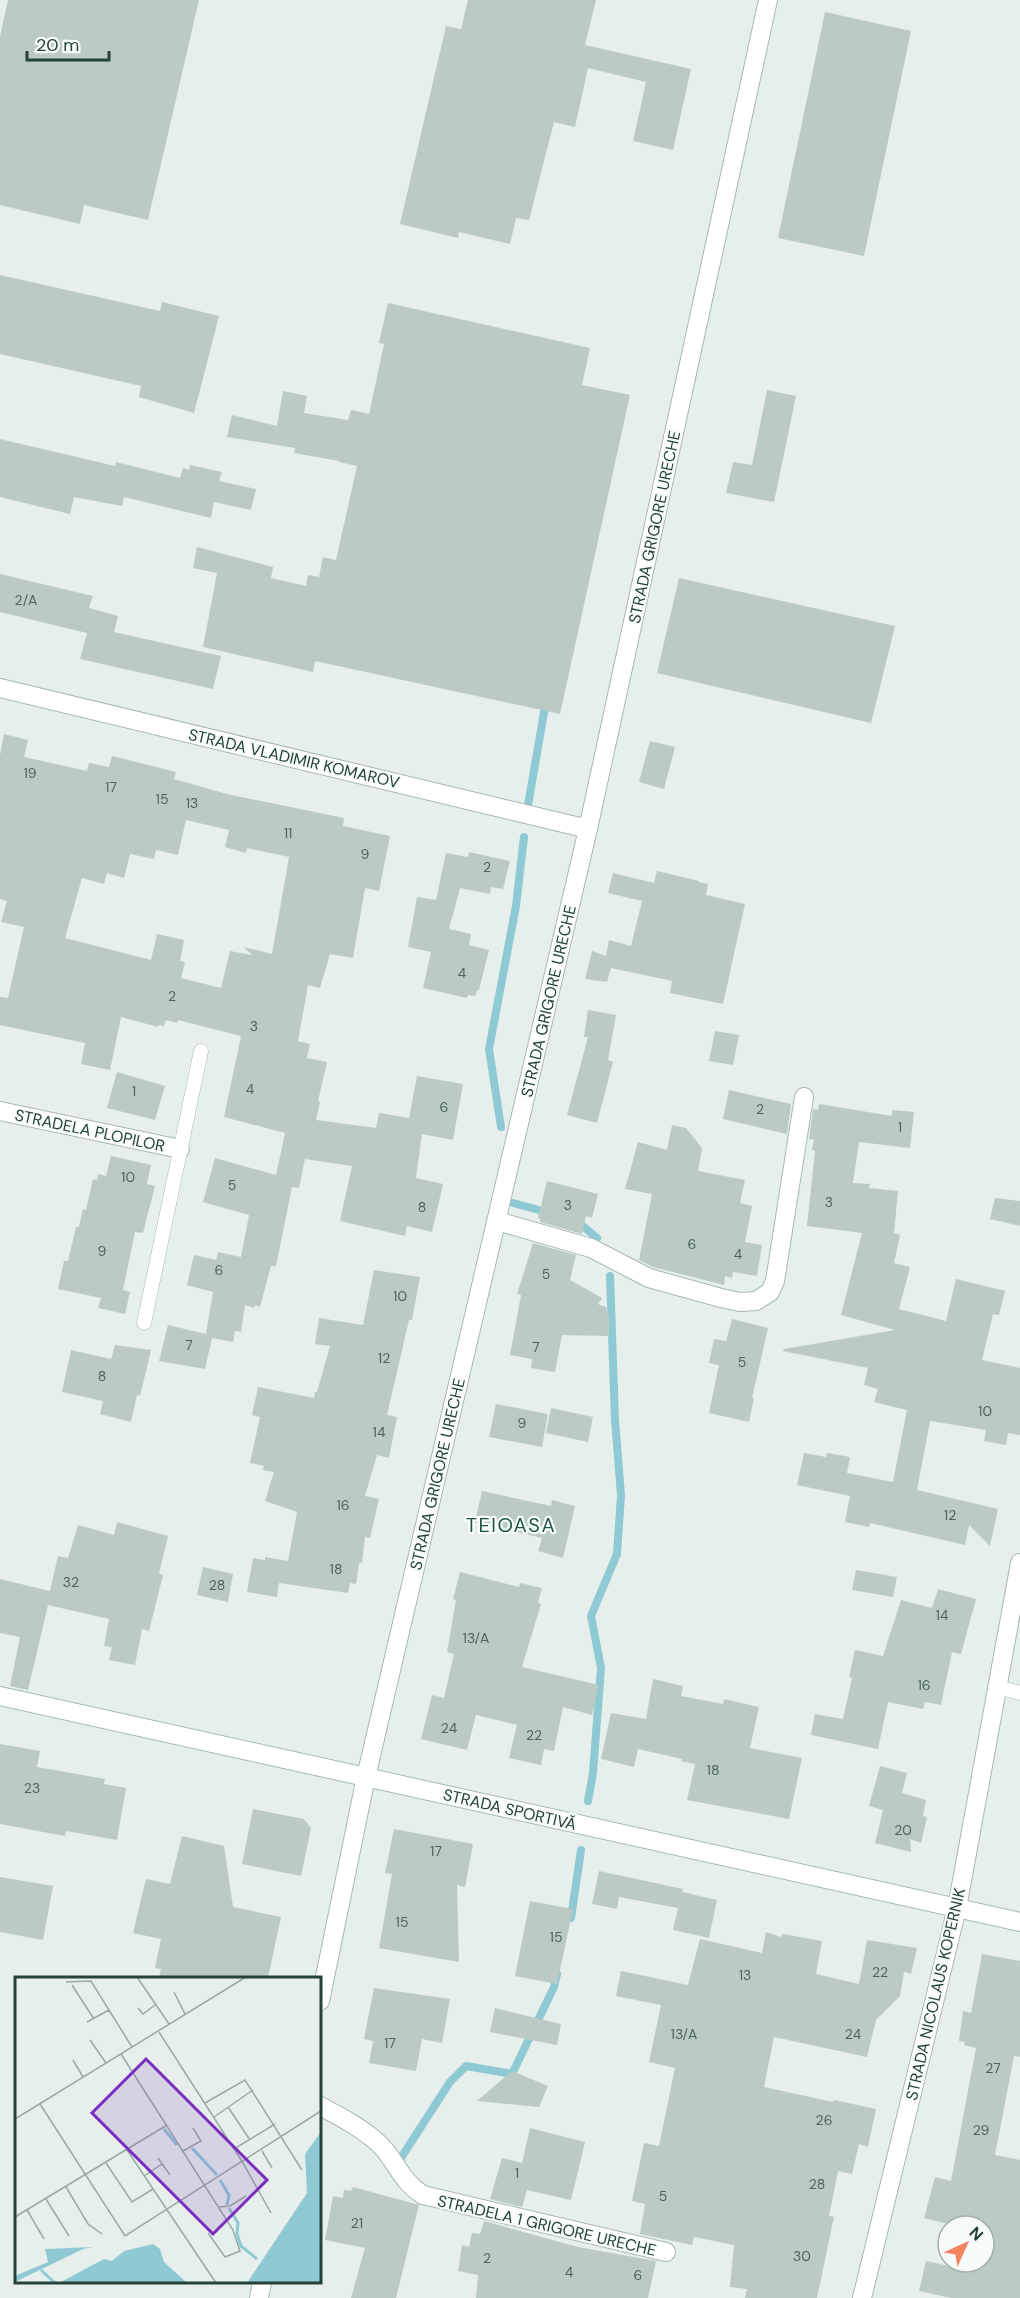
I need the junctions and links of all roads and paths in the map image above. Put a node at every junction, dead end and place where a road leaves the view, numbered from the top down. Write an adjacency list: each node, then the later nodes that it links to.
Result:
1 (768, 0): 3 (street, STRADA GRIGORE URECHE)
2 (0, 688): 3 (street, STRADA VLADIMIR KOMAROV)
3 (588, 829): 8 (street, STRADA GRIGORE URECHE)
4 (201, 1051): 7 (lane, STRADELA PLOPILOR)
5 (804, 1097): 8 (street)
6 (0, 1111): 7 (street, STRADELA PLOPILOR)
7 (180, 1149): 9 (lane, STRADELA PLOPILOR)
8 (497, 1221): 14 (street, STRADA GRIGORE URECHE)
9 (144, 1323)
10 (1020, 1563): 11 (street, STRADA NICOLAUS KOPERNIK)
11 (997, 1687): 12 (lane); 15 (street, STRADA NICOLAUS KOPERNIK)
12 (1020, 1693)
13 (0, 1696): 14 (street, STRADA SPORTIVĂ)
14 (366, 1777): 15 (street, STRADA SPORTIVĂ); 17 (street, STRADA GRIGORE URECHE)
15 (957, 1908): 16 (street, STRADA SPORTIVĂ); 22 (street, STRADA NICOLAUS KOPERNIK)
16 (1020, 1922)
17 (321, 1996)
18 (321, 2107): 19 (street, STRADELA 1 GRIGORE URECHE)
19 (666, 2252)
20 (262, 2283): 21 (street)
21 (259, 2298)
22 (862, 2298)

